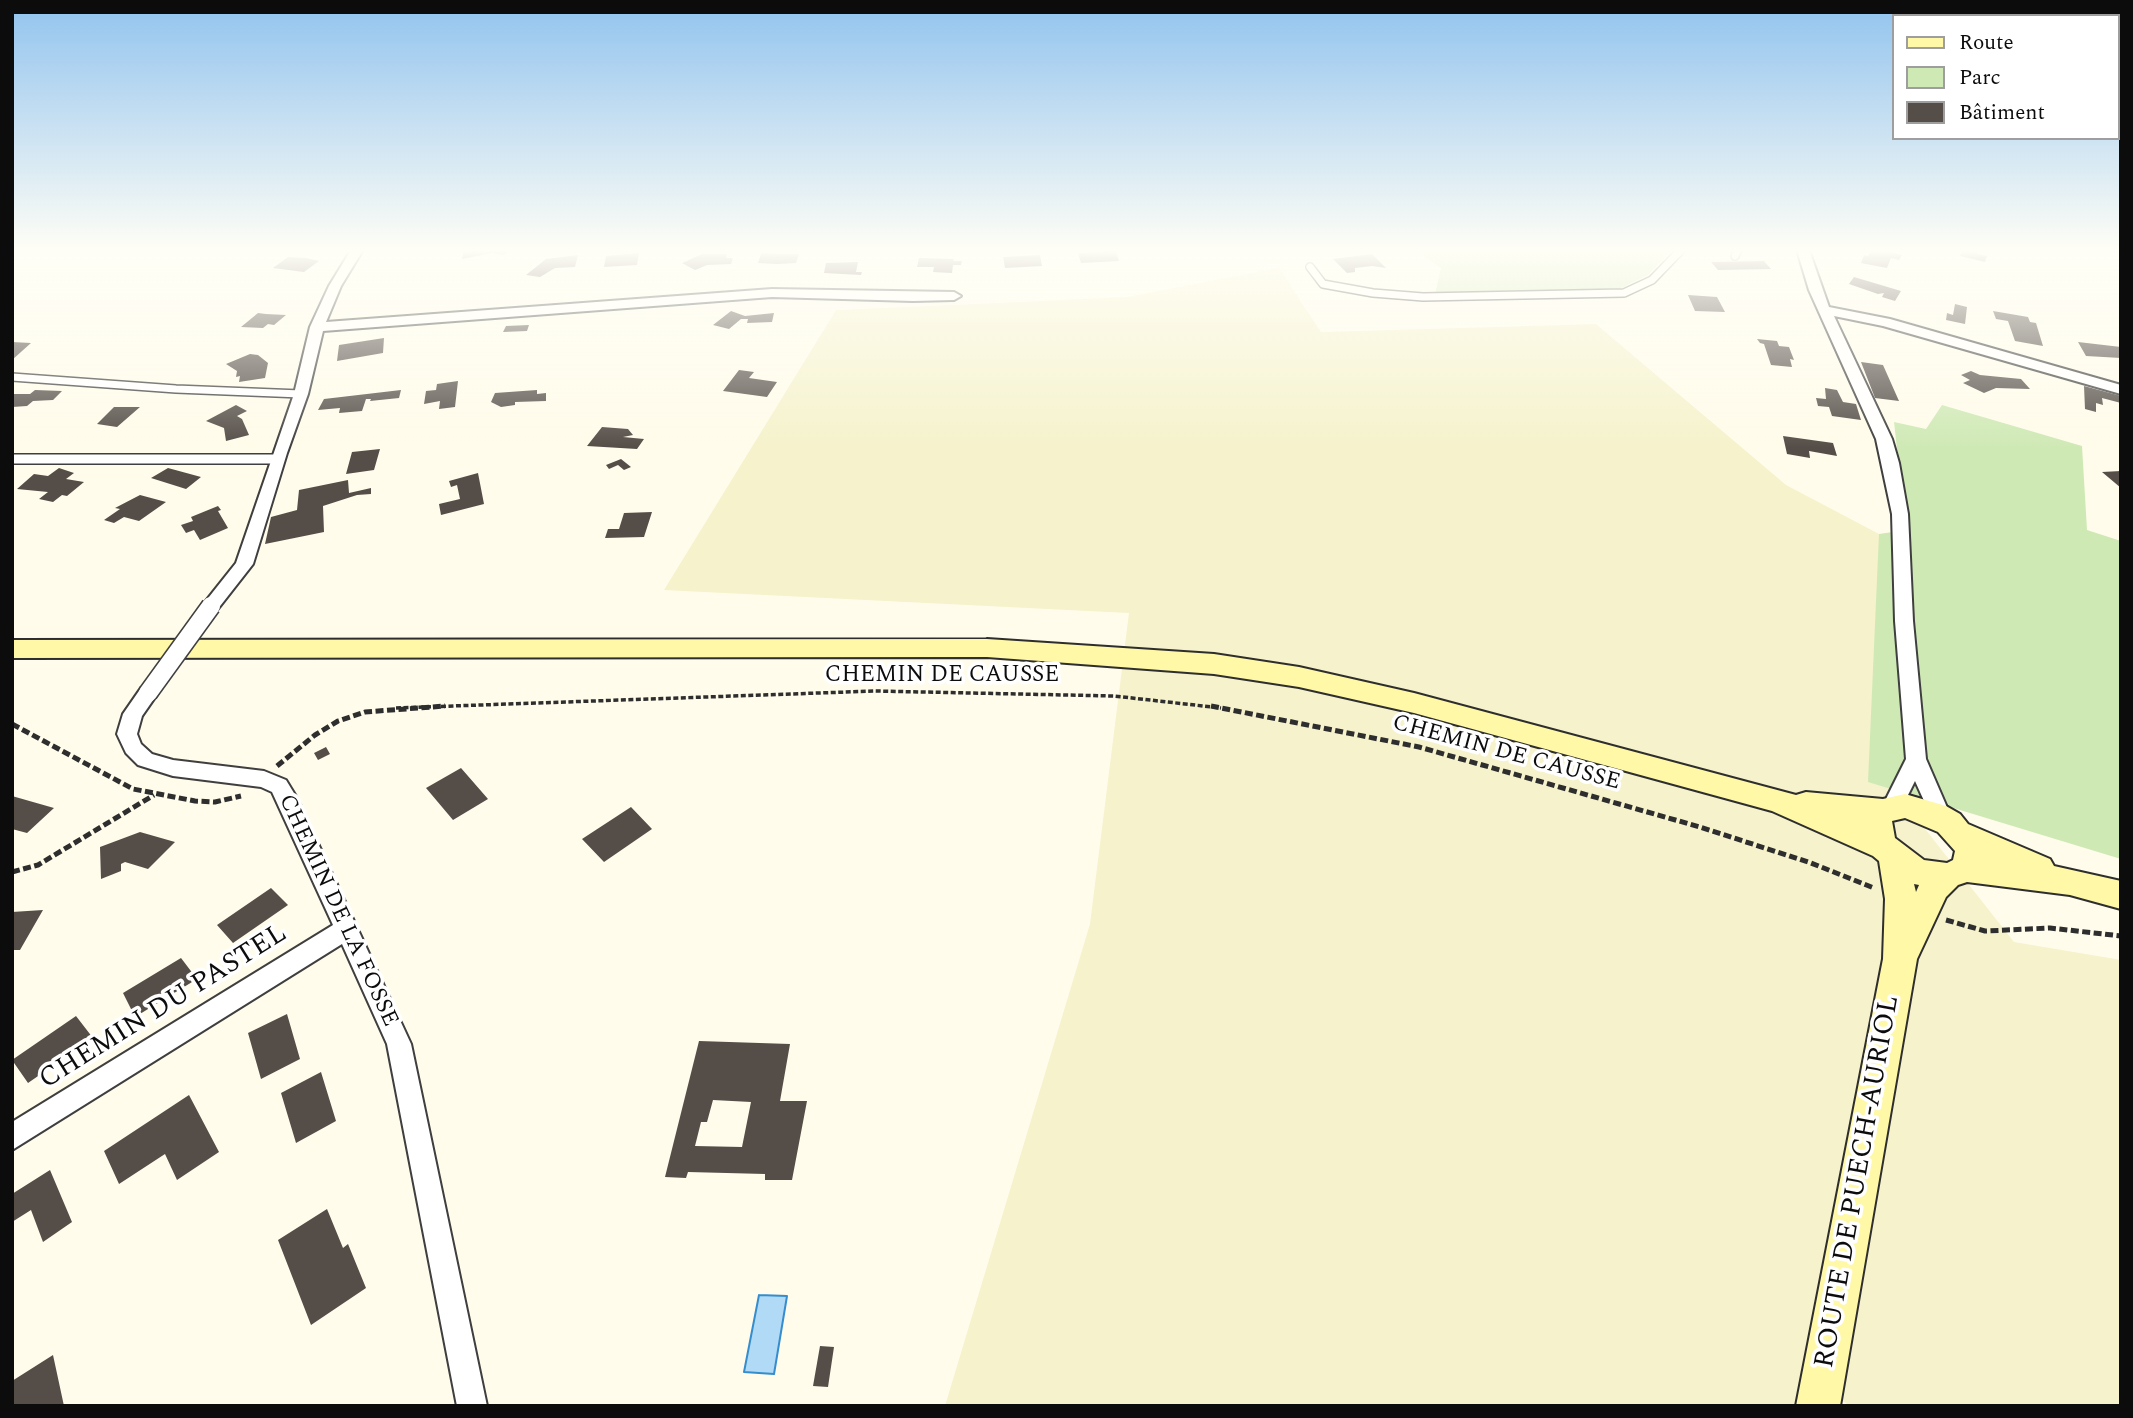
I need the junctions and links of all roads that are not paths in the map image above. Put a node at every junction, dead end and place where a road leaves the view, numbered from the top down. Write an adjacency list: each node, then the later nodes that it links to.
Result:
1 (322, 316): 5 (street, CHEMIN DE LA FOSSE)
2 (462, 316): 5 (street)
3 (1828, 316): 12 (street)
4 (1856, 316): 7 (street)
5 (317, 327): 8 (street, CHEMIN DE LA FOSSE)
6 (12, 377): 8 (lane)
7 (2121, 390)
8 (301, 394): 10 (street, CHEMIN DE LA FOSSE)
9 (12, 459): 10 (lane)
10 (277, 459): 20 (street, CHEMIN DE LA FOSSE, bridge)
11 (12, 649): 13 (main road)
12 (1916, 759): 14 (street); 15 (street)
13 (1779, 801): 14 (main road); 16 (main road)
14 (1888, 809): 15 (main road); 16 (main road, ROUTE DE PUECH-AURIOL)
15 (1951, 827): 17 (main road); 18 (main road)
16 (1889, 852): 17 (main road); 21 (main road, ROUTE DE PUECH-AURIOL)
17 (1956, 873): 18 (main road); 21 (main road, ROUTE DE PUECH-AURIOL)
18 (2070, 882): 19 (main road)
19 (2121, 895)
20 (346, 929): 22 (street, CHEMIN DU PASTEL); 23 (street, CHEMIN DE LA FOSSE)
21 (1900, 959): 24 (main road, ROUTE DE PUECH-AURIOL)
22 (12, 1137)
23 (472, 1406)
24 (1818, 1406)

